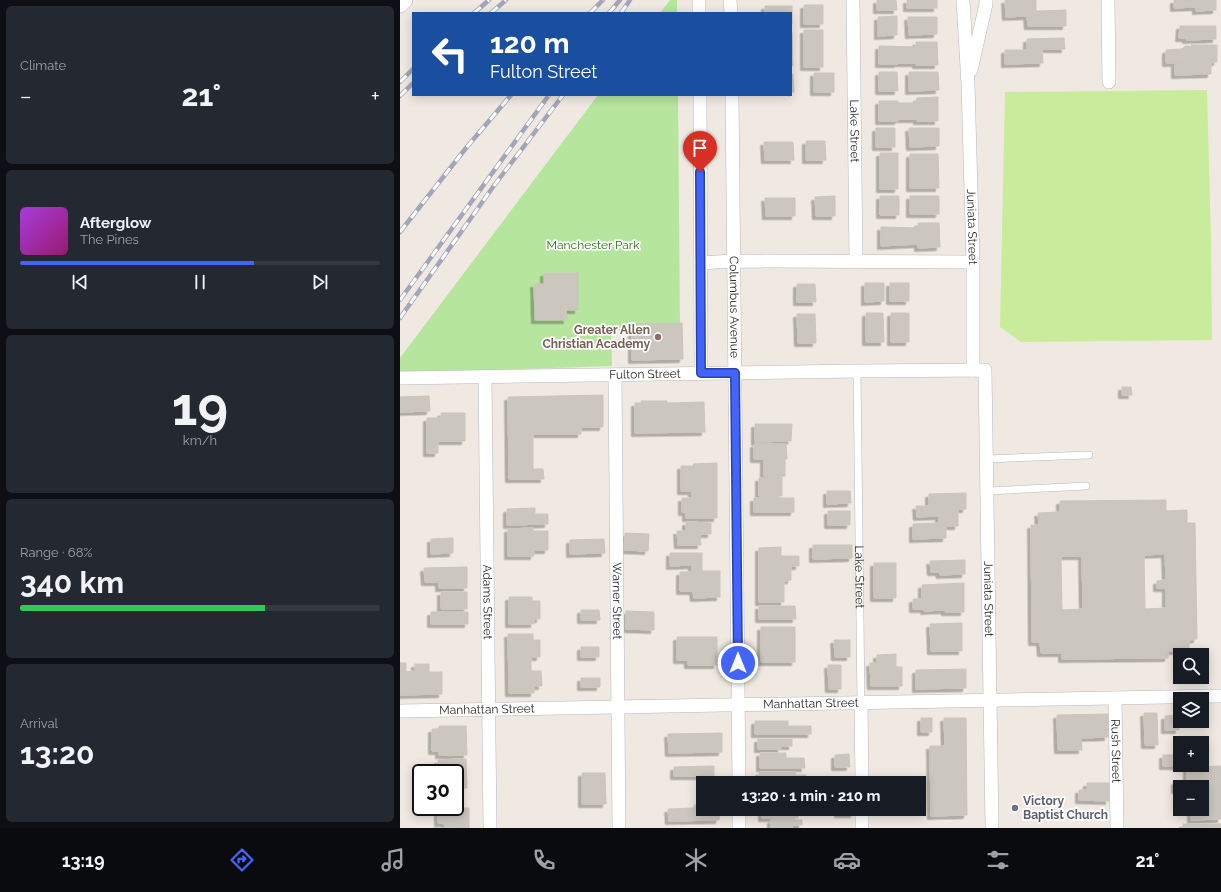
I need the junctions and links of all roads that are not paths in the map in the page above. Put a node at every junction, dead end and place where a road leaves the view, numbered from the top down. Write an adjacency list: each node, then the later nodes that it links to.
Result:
1 (404, 0): 8 (street)
2 (699, 0): 9 (street)
3 (730, 0): 10 (street)
4 (853, 0): 16 (street, Lake Street)
5 (963, 0): 12 (street, Juniata Street)
6 (986, 0): 12 (street, Juniata Street)
7 (1108, 0): 11 (street)
8 (400, 4)
9 (699, 12)
10 (731, 12)
11 (1109, 82)
12 (968, 84): 17 (street, Juniata Street)
13 (700, 96): 18 (street)
14 (732, 96): 15 (street, Columbus Avenue)
15 (734, 261): 16 (street); 18 (street); 22 (street, Columbus Avenue)
16 (856, 261): 17 (street)
17 (973, 262): 19 (street, Juniata Street)
18 (701, 263): 21 (street)
19 (979, 370): 20 (street, Fulton Street); 27 (street, Juniata Street)
20 (857, 371): 22 (street, Fulton Street); 33 (lane, Lake Street)
21 (701, 373): 22 (street, Fulton Street); 23 (street, Fulton Street)
22 (735, 373): 34 (street, Columbus Avenue)
23 (615, 375): 24 (street, Fulton Street); 35 (street, Warner Street)
24 (485, 377): 25 (street, Fulton Street); 36 (street, Adams Street)
25 (400, 378)
26 (1089, 455): 27 (lane)
27 (987, 459): 29 (street, Juniata Street)
28 (1086, 486): 29 (lane)
29 (988, 491): 32 (street, Juniata Street)
30 (1221, 696): 31 (street, Manhattan Street)
31 (1115, 698): 32 (street, Manhattan Street); 47 (street, Rush Street)
32 (990, 701): 33 (street, Manhattan Street); 46 (street, Juniata Street)
33 (861, 703): 34 (street, Manhattan Street); 39 (street, Lake Street)
34 (738, 706): 35 (street, Manhattan Street); 38 (street, Columbus Avenue)
35 (618, 707): 36 (street, Manhattan Street); 43 (street, Warner Street)
36 (489, 710): 37 (street, Manhattan Street); 42 (street, Adams Street)
37 (400, 711)
38 (739, 776)
39 (862, 776)
40 (739, 816): 44 (street)
41 (862, 816): 45 (street)
42 (490, 828)
43 (618, 828)
44 (739, 828)
45 (862, 828)
46 (992, 828)
47 (1117, 828)

